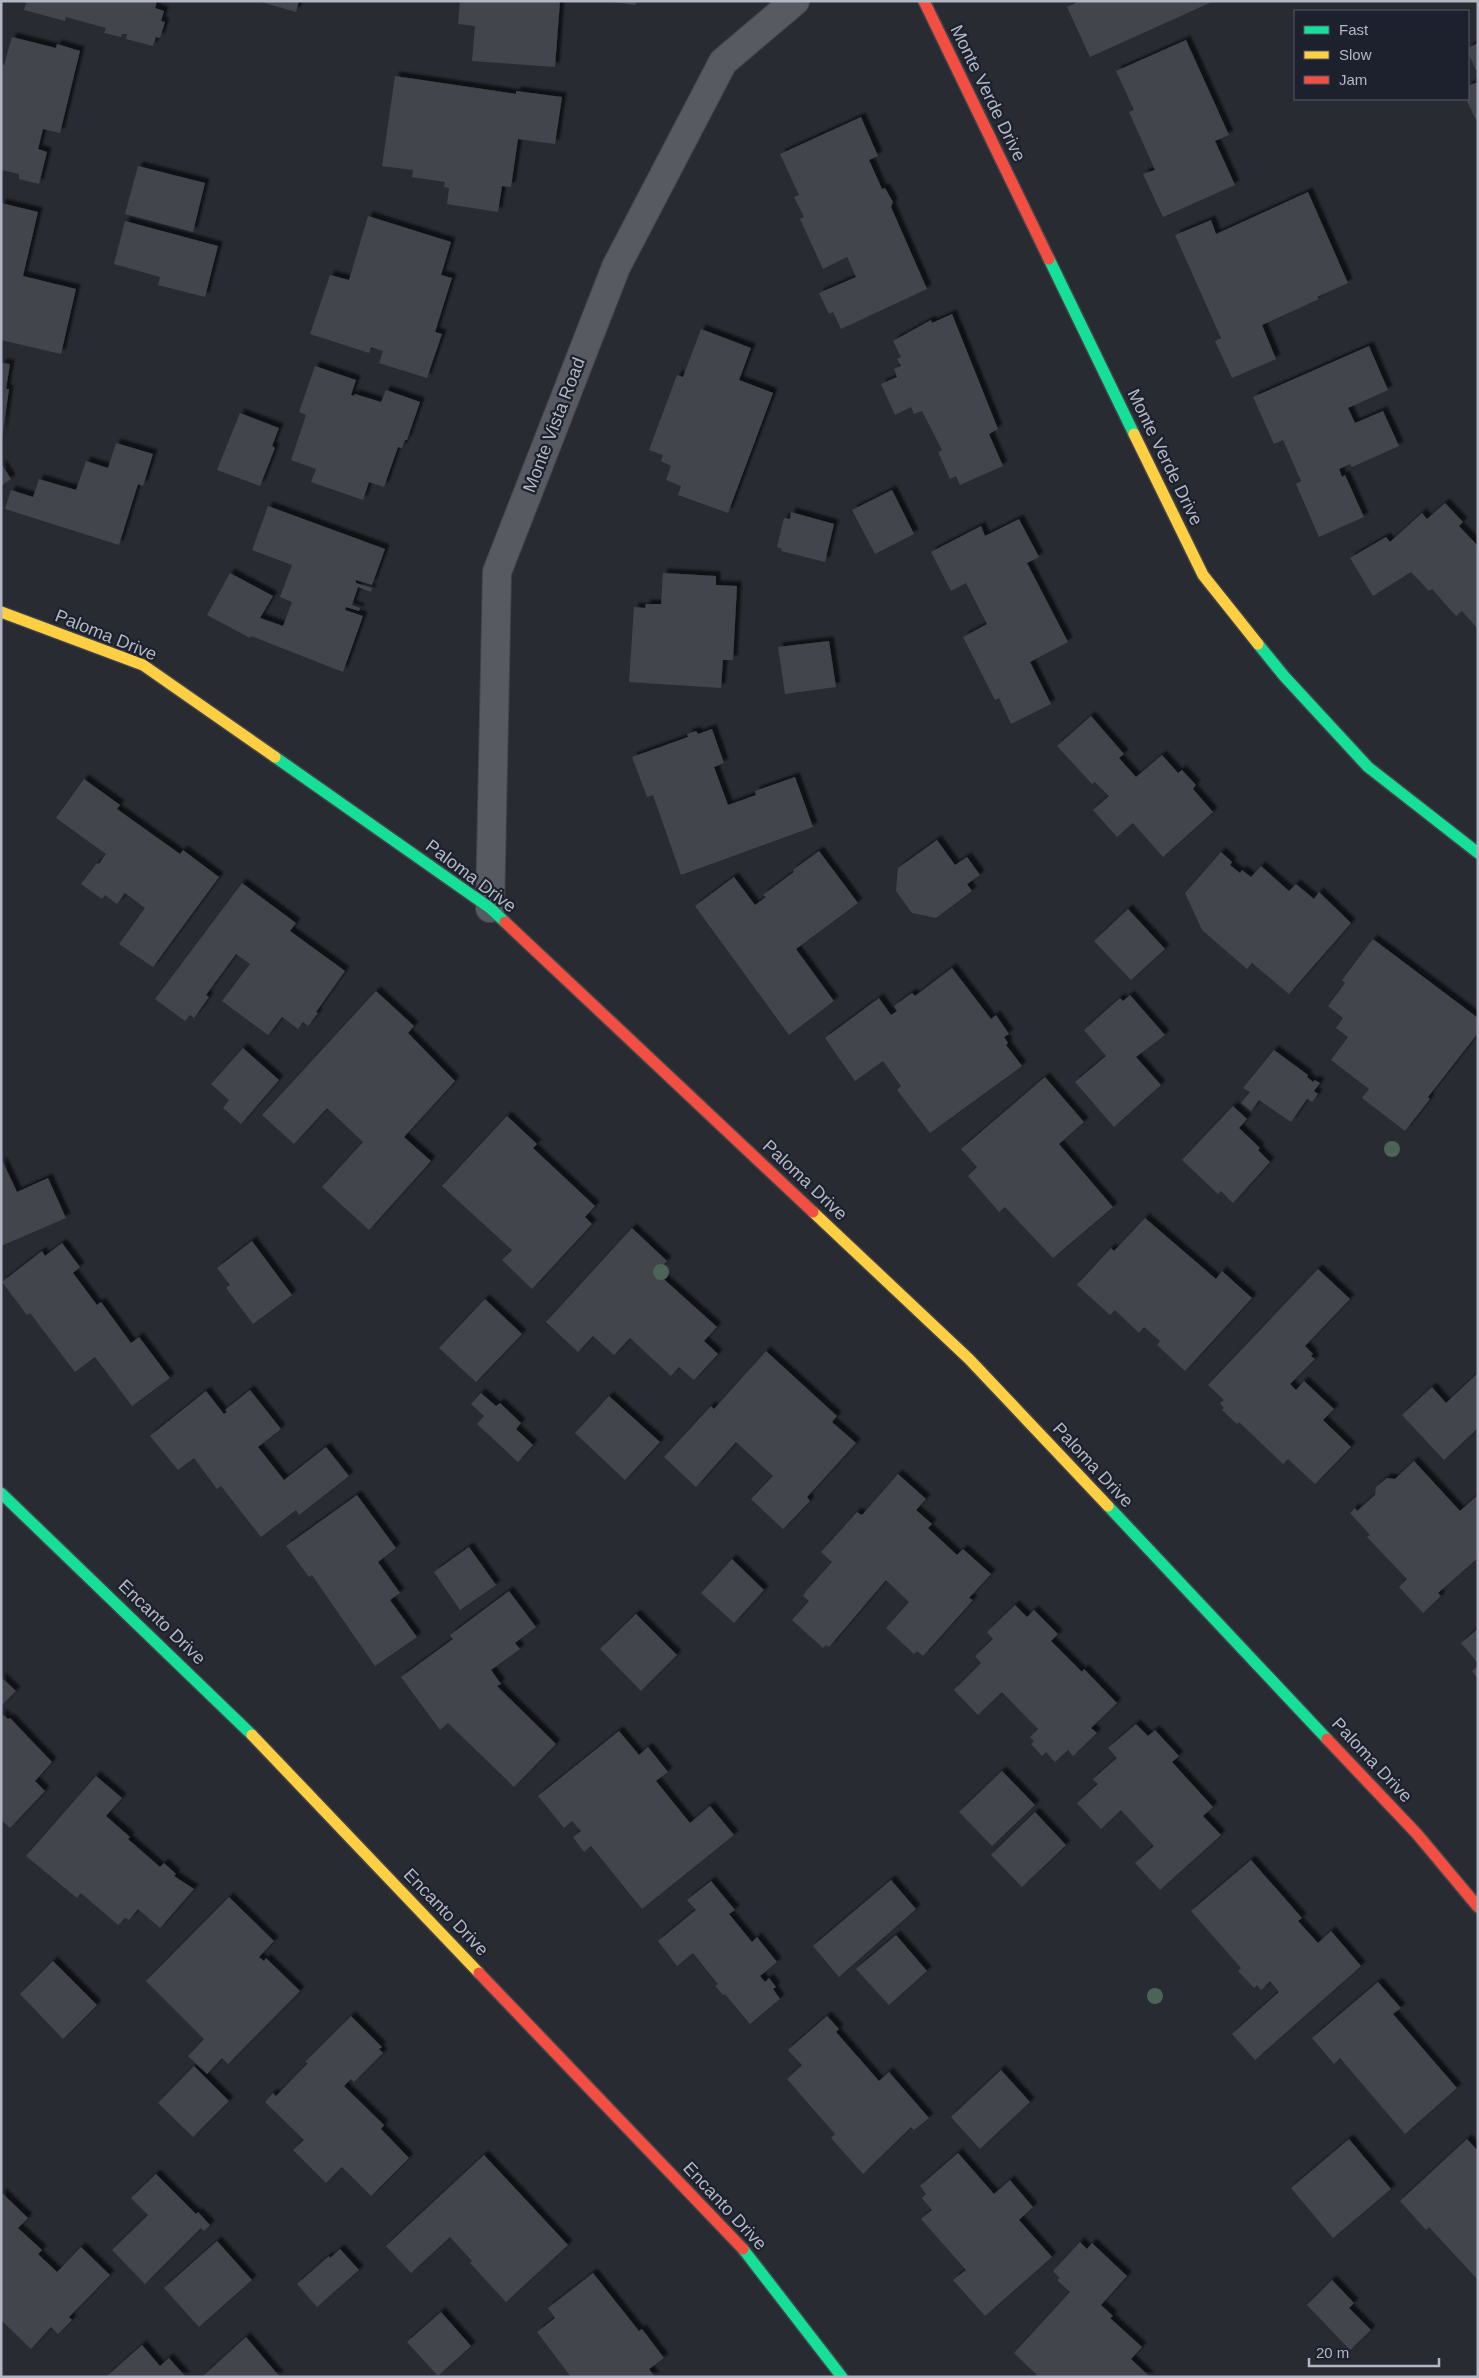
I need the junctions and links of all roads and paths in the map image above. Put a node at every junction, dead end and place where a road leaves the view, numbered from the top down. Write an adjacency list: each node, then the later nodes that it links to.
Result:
1 (795, 1): 5 (street, Monte Vista Road)
2 (924, 1): 4 (street, Monte Verde Drive)
3 (1, 612): 5 (street, Paloma Drive)
4 (1478, 853)
5 (490, 908): 7 (street, Paloma Drive)
6 (1, 1493): 8 (street, Encanto Drive)
7 (1478, 1907)
8 (842, 2377)

